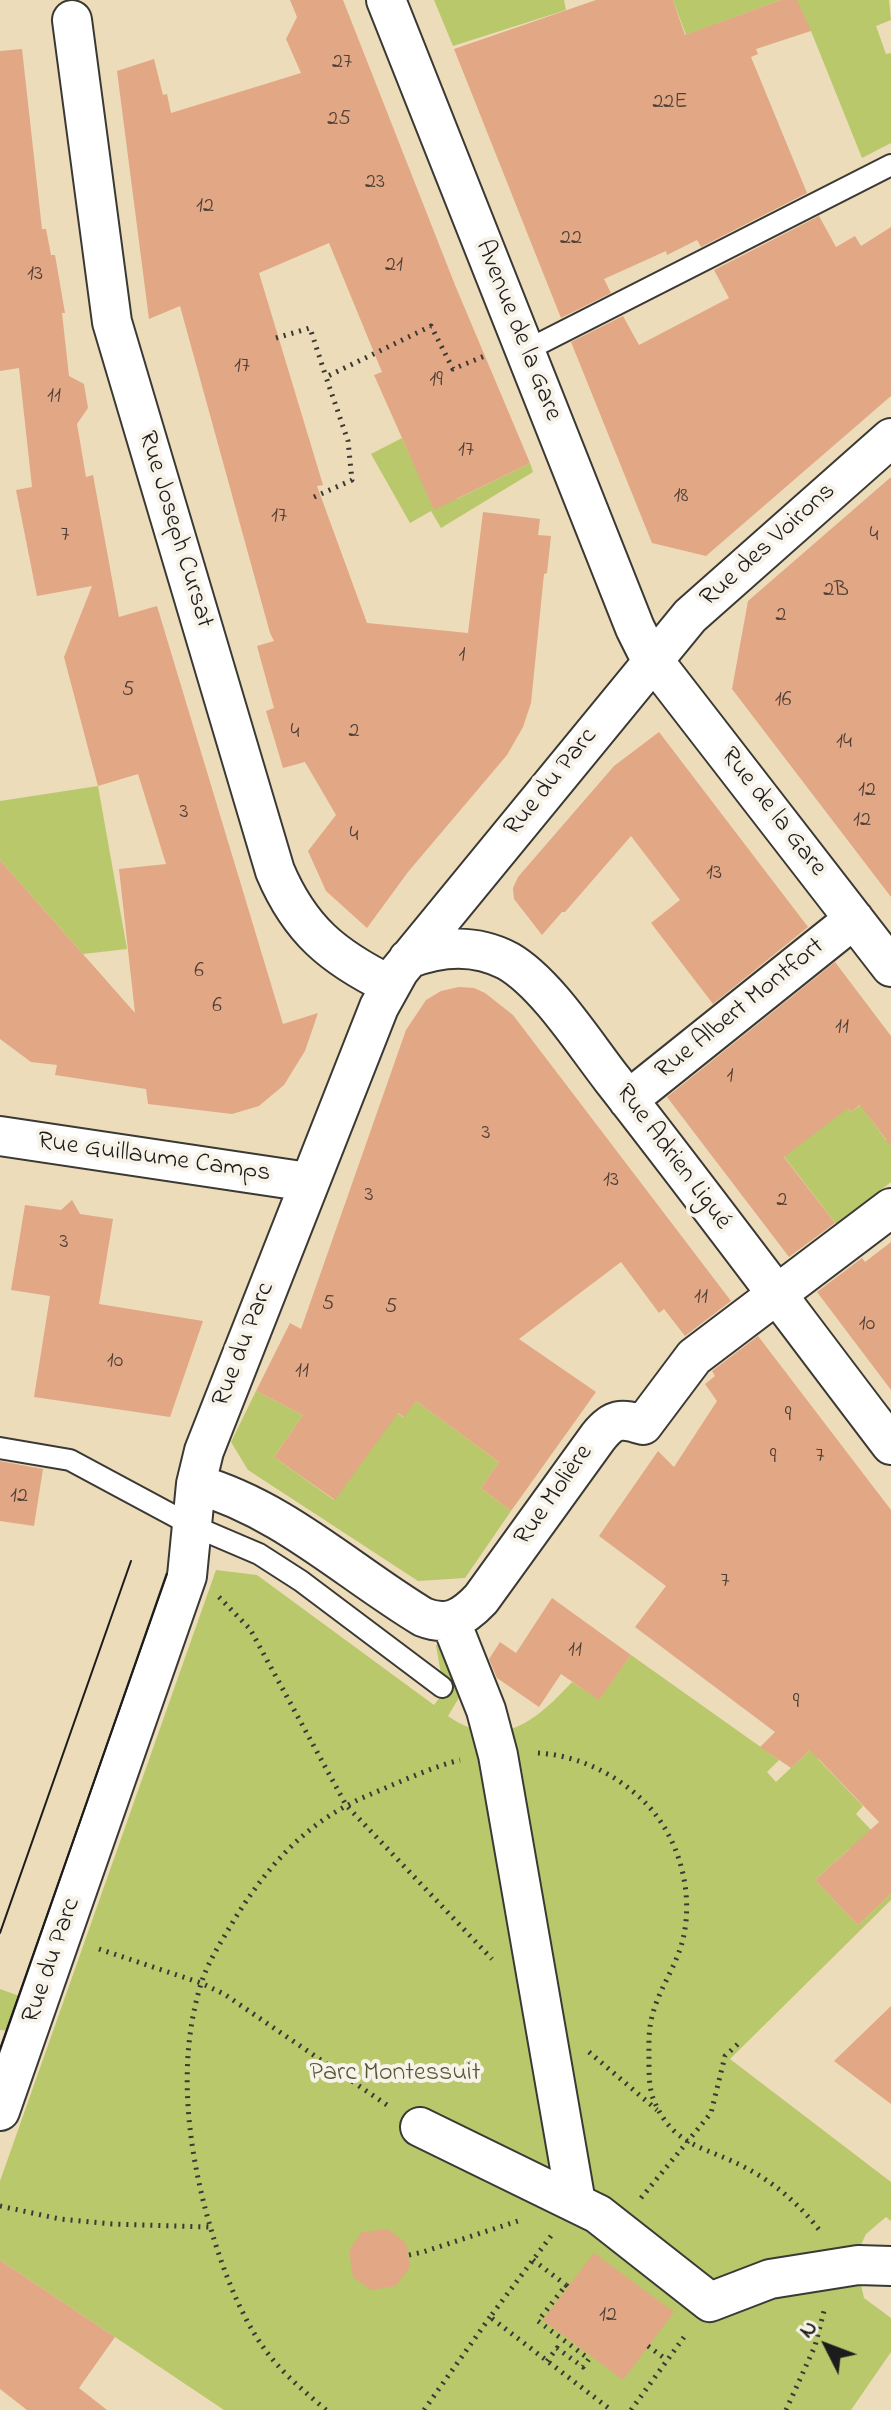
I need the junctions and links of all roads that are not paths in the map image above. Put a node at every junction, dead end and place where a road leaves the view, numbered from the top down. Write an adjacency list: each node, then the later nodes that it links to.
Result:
1 (386, 0): 4 (street, Avenue de la Gare)
2 (72, 20): 9 (street, Rue Joseph Cursat)
3 (891, 165): 4 (lane)
4 (522, 345): 6 (street, Avenue de la Gare)
5 (891, 438): 6 (street, Rue des Voirons)
6 (653, 660): 7 (street, Rue de la Gare); 9 (street, Rue du Parc)
7 (854, 919): 8 (street, Rue de la Gare); 10 (street, Rue Albert Montfort)
8 (891, 967)
9 (399, 972): 10 (street, Rue Adrien Ligué); 12 (street, Rue du Parc)
10 (628, 1100): 14 (street, Rue Adrien Ligué)
11 (0, 1136): 12 (street, Rue Guillaume Camps)
12 (308, 1182): 17 (street, Rue du Parc)
13 (891, 1208): 14 (street, Rue Molière)
14 (777, 1295): 15 (street, Rue Adrien Ligué); 19 (street, Rue Molière)
15 (891, 1445)
16 (0, 1448): 18 (lane)
17 (196, 1484): 18 (street, Rue du Parc); 19 (street)
18 (191, 1525): 20 (lane); 21 (street, Rue du Parc)
19 (451, 1622): 24 (street)
20 (442, 1687)
21 (9, 2058): 22 (street, Rue du Parc)
22 (0, 2111)
23 (420, 2127): 24 (street)
24 (576, 2203): 25 (street)
25 (891, 2266)

